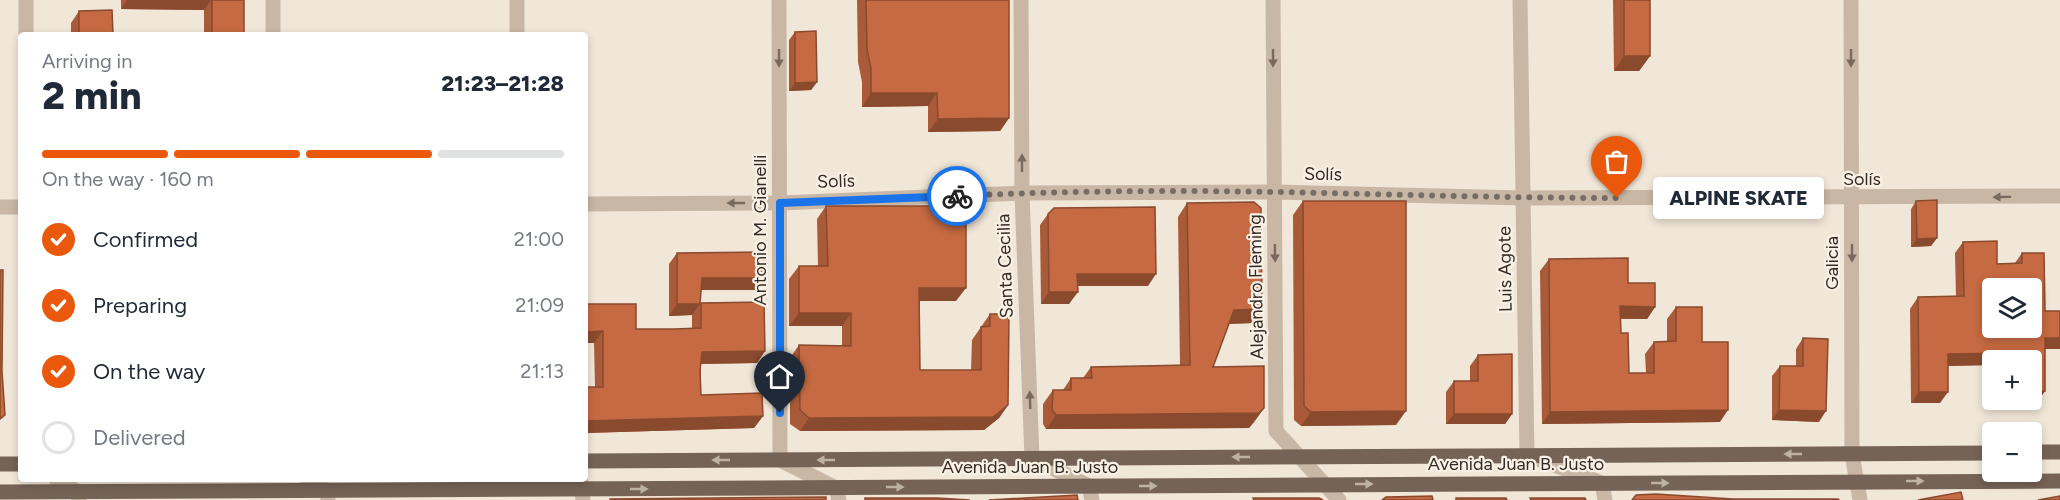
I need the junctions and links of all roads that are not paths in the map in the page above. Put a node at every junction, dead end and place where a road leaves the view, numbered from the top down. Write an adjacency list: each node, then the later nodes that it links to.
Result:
1 (26, 0): 9 (street)
2 (273, 0): 10 (street)
3 (517, 0): 11 (street)
4 (779, 0): 17 (street, Antonio M. Gianelli, one-way to 17)
5 (1021, 0): 13 (street, Santa Cecilia, one-way to 5)
6 (1273, 0): 12 (street, Alejandro Fleming, one-way to 12)
7 (1520, 0): 15 (street, Luis Agote)
8 (1851, 0): 16 (street, Galicia, one-way to 16)
9 (26, 32)
10 (273, 32)
11 (517, 32)
12 (1274, 192): 13 (street, Solís); 15 (street, Solís); 26 (street, Alejandro Fleming, one-way to 26)
13 (1022, 193): 17 (street, Solís); 27 (street, Santa Cecilia, one-way to 13)
14 (2060, 196): 16 (street, Solís, one-way to 16)
15 (1523, 198): 16 (street, Solís); 25 (street, Luis Agote)
16 (1852, 198): 23 (street, Galicia, one-way to 23)
17 (780, 203): 18 (street, Solís, one-way to 18); 28 (street, Antonio M. Gianelli)
18 (588, 204)
19 (0, 207): 20 (street)
20 (18, 207)
21 (2042, 452): 22 (main road)
22 (2060, 452)
23 (1852, 453): 24 (main road, Avenida Juan B. Justo); 25 (main road, Avenida Juan B. Justo, one-way to 25); 35 (street, Galicia)
24 (1982, 453)
25 (1527, 456): 26 (main road, Avenida Juan B. Justo); 36 (street)
26 (1300, 457): 27 (main road, Avenida Juan B. Justo, one-way to 27); 38 (street, Alejandro Fleming)
27 (1032, 458): 28 (main road, Avenida Juan B. Justo, one-way to 28); 41 (street)
28 (780, 460): 29 (main road, Avenida Juan B. Justo, one-way to 29); 42 (street)
29 (588, 461)
30 (0, 464): 31 (main road)
31 (18, 464)
32 (2060, 480): 35 (main road, Avenida Juan B. Justo, one-way to 32)
33 (60, 482): 44 (street)
34 (311, 482): 43 (street)
35 (1856, 482): 36 (main road, Avenida Juan B. Justo, one-way to 35); 47 (street, Galicia)
36 (1602, 483): 38 (main road, Avenida Juan B. Justo, one-way to 36); 46 (street)
37 (533, 484): 39 (main road, Avenida Juan B. Justo); 43 (main road, Avenida Juan B. Justo)
38 (1325, 485): 41 (main road, Avenida Juan B. Justo, one-way to 38); 45 (street, Alejandro Fleming)
39 (581, 489): 42 (main road, Avenida Juan B. Justo, one-way to 42)
40 (0, 492): 44 (main road, Avenida Juan B. Justo)
41 (1091, 493): 42 (main road, Avenida Juan B. Justo, one-way to 41)
42 (838, 494)
43 (328, 495): 44 (main road, Avenida Juan B. Justo)
44 (78, 496)
45 (1339, 500)
46 (1605, 500)
47 (1860, 500)

